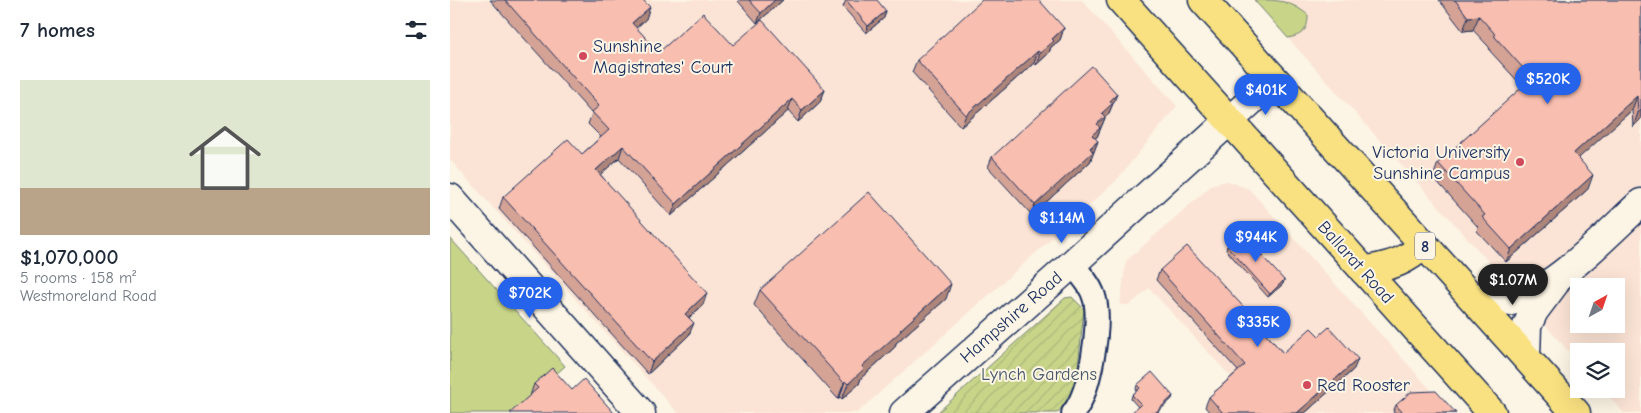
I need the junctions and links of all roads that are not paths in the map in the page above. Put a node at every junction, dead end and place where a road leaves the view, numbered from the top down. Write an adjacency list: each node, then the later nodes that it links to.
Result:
1 (1121, 0): 4 (highway, Ballarat Road)
2 (1203, 0): 3 (highway, 8)
3 (1274, 80): 4 (street, Hampshire Road); 7 (highway, 8)
4 (1229, 122): 8 (street, Hampshire Road); 9 (highway, Ballarat Road)
5 (450, 198): 13 (street)
6 (1641, 203): 10 (street)
7 (1424, 245): 9 (highway); 11 (highway, 8)
8 (1072, 264): 14 (street, Hampshire Road); 15 (street)
9 (1364, 270): 16 (highway, Ballarat Road)
10 (1560, 276): 11 (street); 12 (street)
11 (1471, 296): 12 (highway, 8)
12 (1526, 357): 17 (highway, 8)
13 (641, 413)
14 (904, 413)
15 (1073, 413)
16 (1492, 413)
17 (1576, 413)

